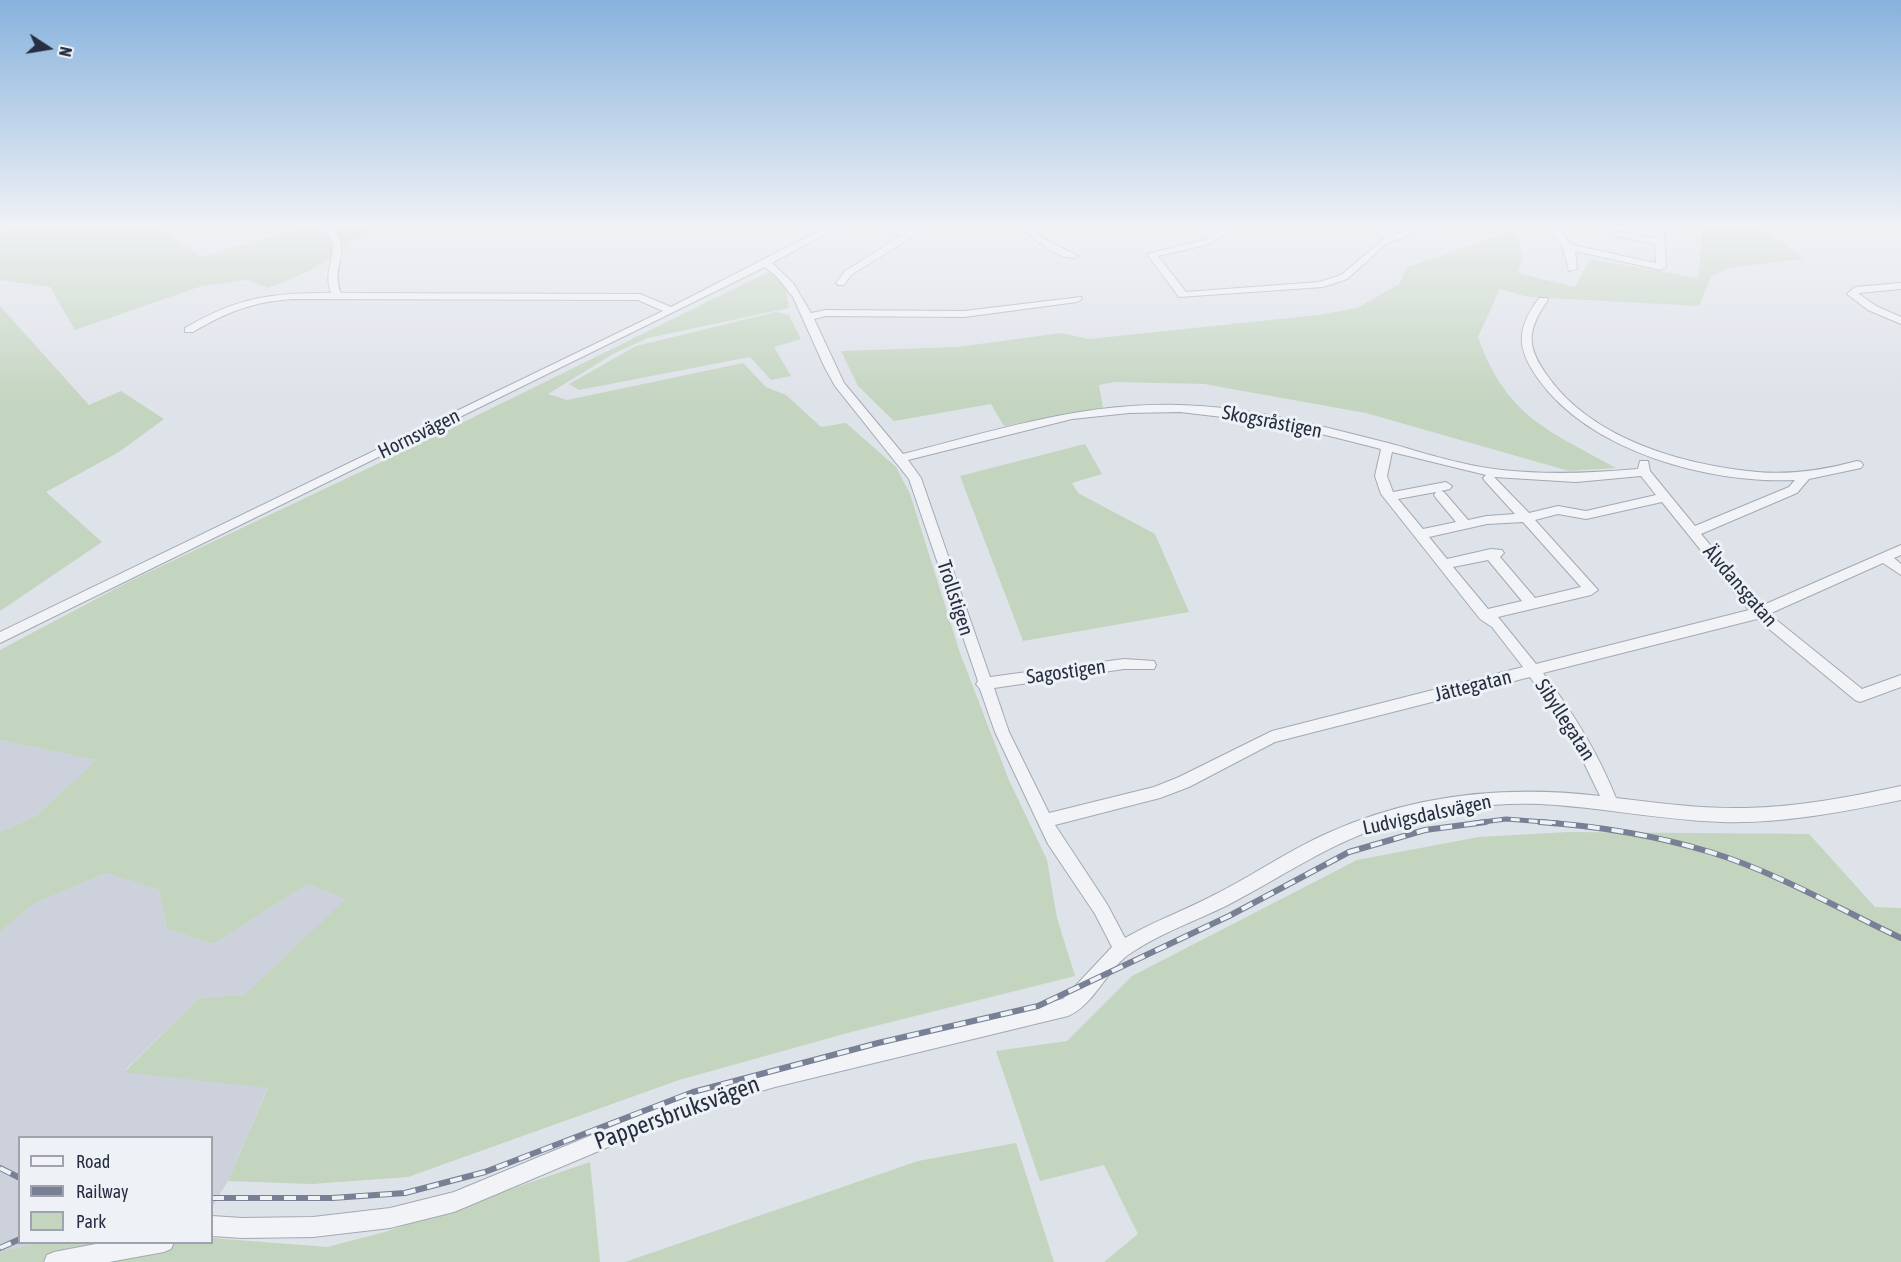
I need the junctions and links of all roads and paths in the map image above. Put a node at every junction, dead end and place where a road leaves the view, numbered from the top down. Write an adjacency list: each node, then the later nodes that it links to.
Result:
1 (331, 285): 7 (street)
2 (724, 285): 10 (street, Hornsvägen)
3 (792, 285): 11 (street, Trollstigen)
4 (1175, 285): 5 (street)
5 (1320, 285)
6 (1901, 286): 12 (street)
7 (336, 294): 10 (street); 13 (street)
8 (1077, 299): 11 (street)
9 (1543, 300): 15 (street)
10 (671, 311): 34 (street, Hornsvägen)
11 (808, 317): 16 (street, Trollstigen)
12 (1901, 321)
13 (189, 330)
14 (1387, 447): 16 (street, Skogsråstigen); 18 (street, Skogsråstigen); 21 (street, Sibyllegatan)
15 (1650, 452): 18 (street); 20 (street)
16 (901, 458): 38 (street, Trollstigen)
17 (1857, 465): 20 (street)
18 (1644, 472): 22 (street, Älvdansgatan)
19 (1489, 478): 23 (street)
20 (1804, 478): 25 (street)
21 (1390, 497): 24 (street); 26 (street, Sibyllegatan)
22 (1665, 497): 23 (street); 25 (street, Älvdansgatan)
23 (1526, 518): 24 (street); 31 (street)
24 (1465, 524): 26 (street)
25 (1694, 532): 32 (street, Älvdansgatan)
26 (1420, 534): 29 (street, Sibyllegatan)
27 (1901, 550): 28 (street, Jättegatan)
28 (1884, 558): 30 (street); 32 (street, Jättegatan)
29 (1444, 564): 31 (street); 33 (street, Sibyllegatan)
30 (1901, 570)
31 (1532, 604): 33 (street)
32 (1759, 613): 36 (street, Jättegatan); 37 (street, Älvdansgatan)
33 (1485, 615): 36 (street, Sibyllegatan)
34 (0, 638)
35 (1149, 665): 38 (street, Sagostigen)
36 (1534, 671): 40 (street, Sibyllegatan); 41 (street, Jättegatan)
37 (1901, 681)
38 (983, 684): 41 (street, Trollstigen)
39 (1901, 793): 40 (street, Ludvigsdalsvägen)
40 (1611, 804): 42 (street, Ludvigsdalsvägen)
41 (1045, 821): 42 (street, Trollstigen)
42 (1122, 949): 43 (street, Pappersbruksvägen)
43 (213, 1226)
44 (153, 1244): 45 (street)
45 (54, 1262)

